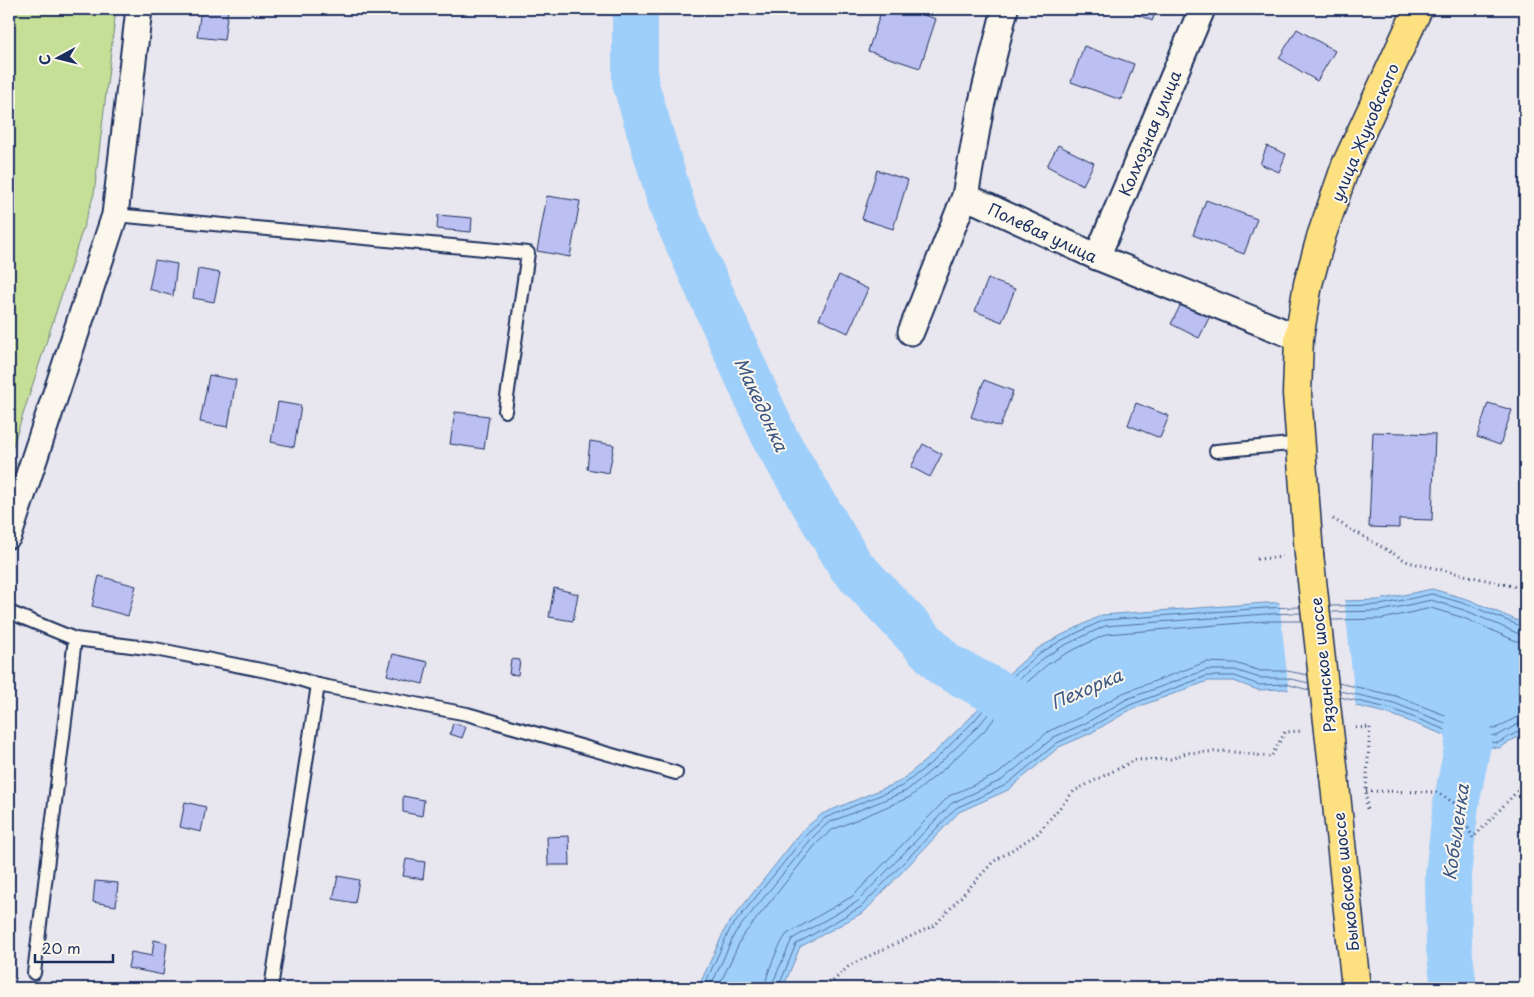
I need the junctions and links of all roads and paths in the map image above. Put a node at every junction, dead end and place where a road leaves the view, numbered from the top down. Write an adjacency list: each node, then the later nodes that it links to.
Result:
1 (139, 9): 6 (street)
2 (1005, 9): 5 (street)
3 (1202, 9): 7 (street, Колхозная улица)
4 (1418, 9): 9 (main road, улица Жуковского)
5 (965, 196): 7 (street, Полевая улица); 8 (street)
6 (115, 215): 10 (lane); 14 (street)
7 (1097, 257): 9 (street, Полевая улица)
8 (911, 332)
9 (1299, 338): 11 (main road, улица Жуковского)
10 (505, 411)
11 (1301, 443): 12 (lane); 13 (main road, улица Жуковского)
12 (1216, 450)
13 (1305, 506): 15 (main road, улица Жуковского); 16 (path)
14 (9, 535)
15 (1309, 554): 22 (main road, Рязанское шоссе, bridge)
16 (1525, 589)
17 (9, 612): 18 (lane)
18 (75, 640): 19 (lane); 25 (lane)
19 (318, 685): 21 (lane); 26 (lane)
20 (1286, 732): 27 (path)
21 (676, 773)
22 (1334, 775): 28 (main road, Быковское шоссе)
23 (1525, 783): 24 (path)
24 (1366, 791)
25 (34, 973)
26 (270, 988)
27 (826, 988)
28 (1356, 988)

